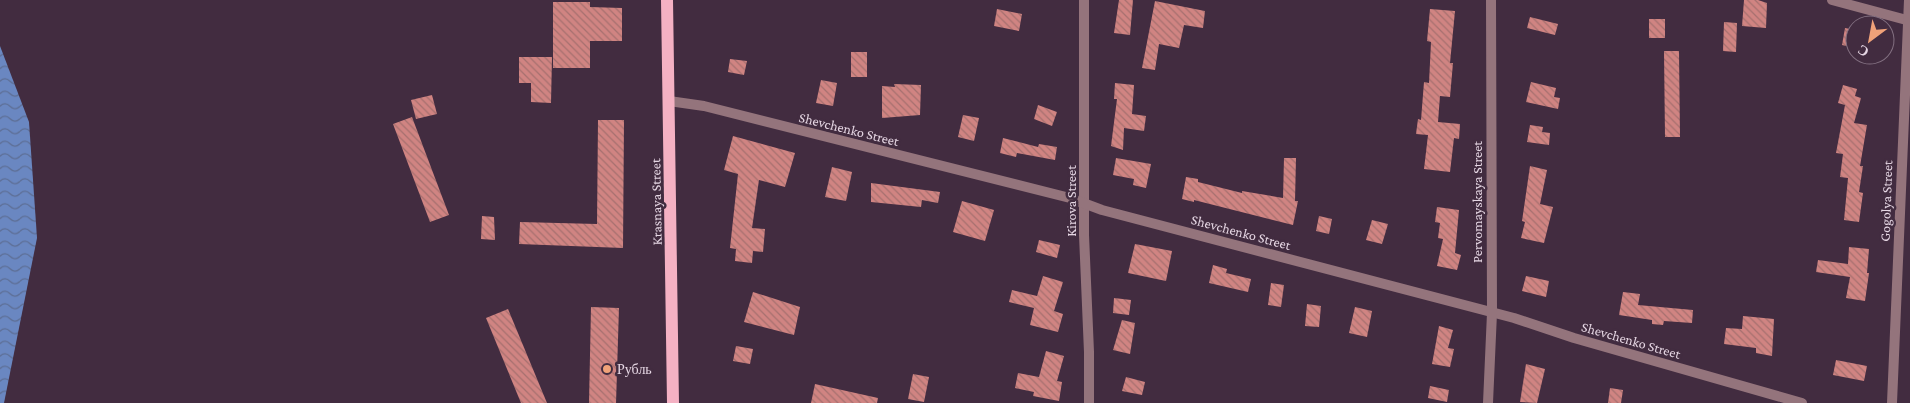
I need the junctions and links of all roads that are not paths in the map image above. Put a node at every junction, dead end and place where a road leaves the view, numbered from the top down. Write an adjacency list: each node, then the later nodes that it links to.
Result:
1 (667, 0): 7 (main road, Krasnaya Street)
2 (1084, 0): 8 (street, Kirova Street)
3 (1491, 0): 9 (street, Pervomayskaya Street)
4 (1832, 0): 6 (street)
5 (1909, 0): 6 (street, Gogolya Street)
6 (1910, 21): 14 (street, Gogolya Street)
7 (669, 100): 8 (street, Shevchenko Street); 10 (main road, Krasnaya Street)
8 (1086, 204): 9 (street, Shevchenko Street); 11 (street, Kirova Street)
9 (1492, 313): 12 (street, Pervomayskaya Street); 13 (street, Shevchenko Street)
10 (673, 403)
11 (1089, 403)
12 (1488, 403)
13 (1802, 403)
14 (1892, 403)

